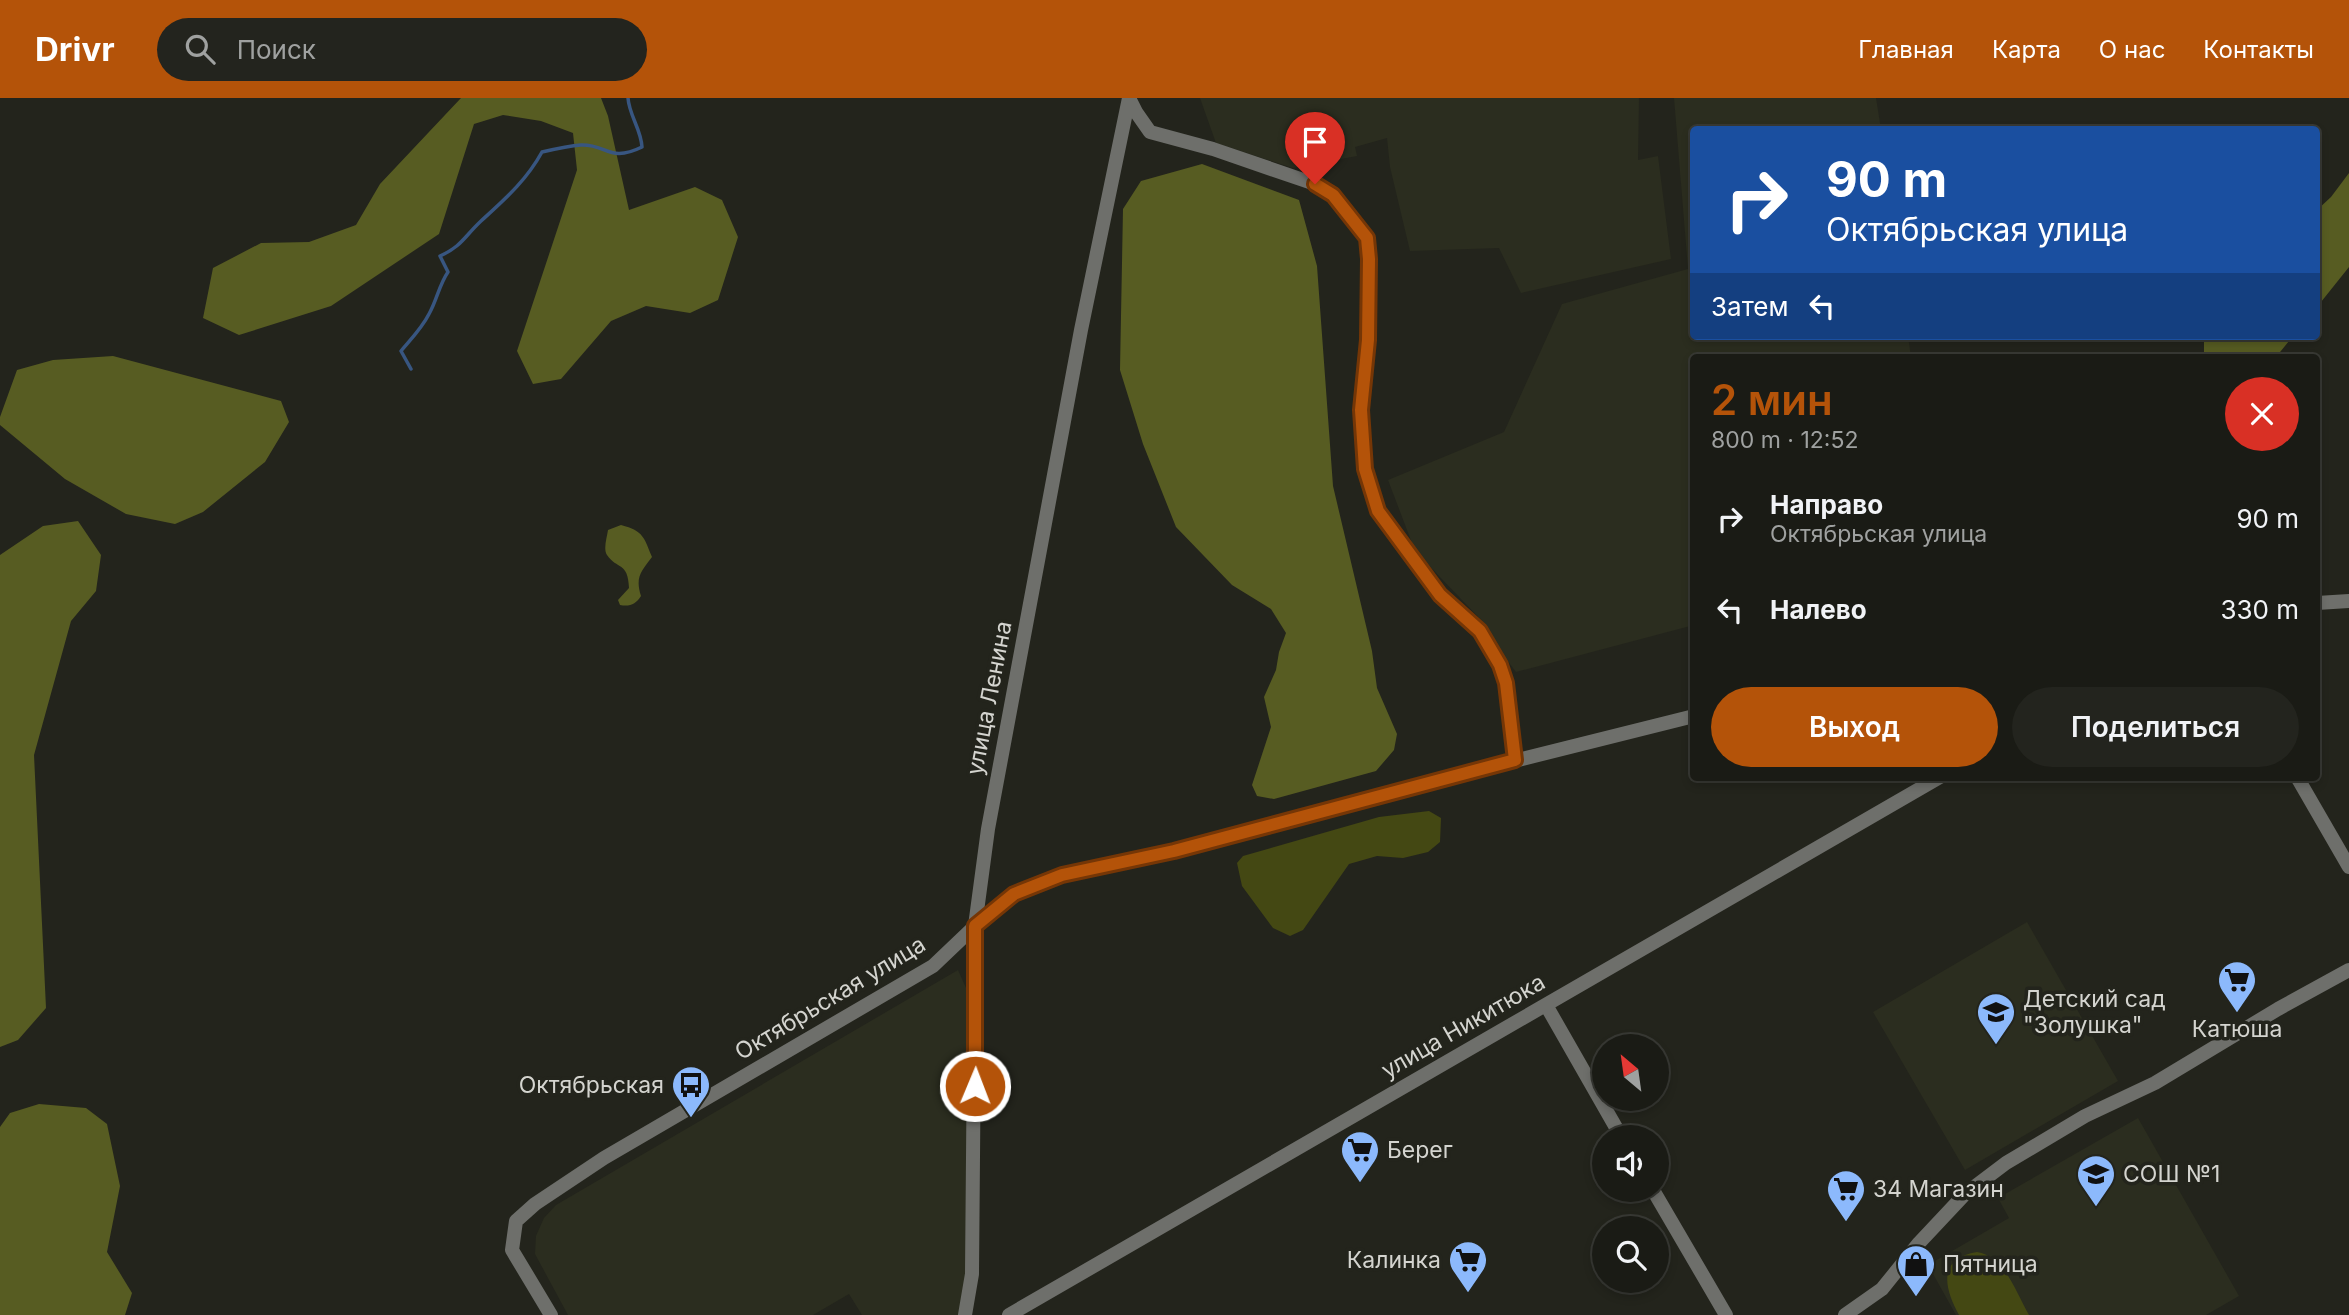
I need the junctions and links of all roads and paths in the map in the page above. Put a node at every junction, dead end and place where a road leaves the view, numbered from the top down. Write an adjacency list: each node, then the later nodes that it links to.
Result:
1 (1129, 98): 2 (street); 3 (street, улица Ленина)
2 (1150, 132): 3 (street); 7 (street)
3 (1120, 142): 11 (street, улица Ленина)
4 (2349, 601): 5 (street)
5 (2320, 603)
6 (1690, 717): 7 (street, Октябрьская улица)
7 (1515, 760): 11 (street, Октябрьская улица)
8 (1933, 781): 13 (street, улица Никитюка)
9 (2299, 781): 10 (street)
10 (2349, 867)
11 (975, 926): 16 (street, Октябрьская улица); 17 (street, улица Ленина)
12 (2349, 970): 20 (street)
13 (1546, 1005): 14 (street); 18 (street, улица Никитюка)
14 (1615, 1125)
15 (1660, 1202): 19 (street)
16 (551, 1315)
17 (965, 1315)
18 (1009, 1315)
19 (1726, 1315)
20 (1845, 1315)

